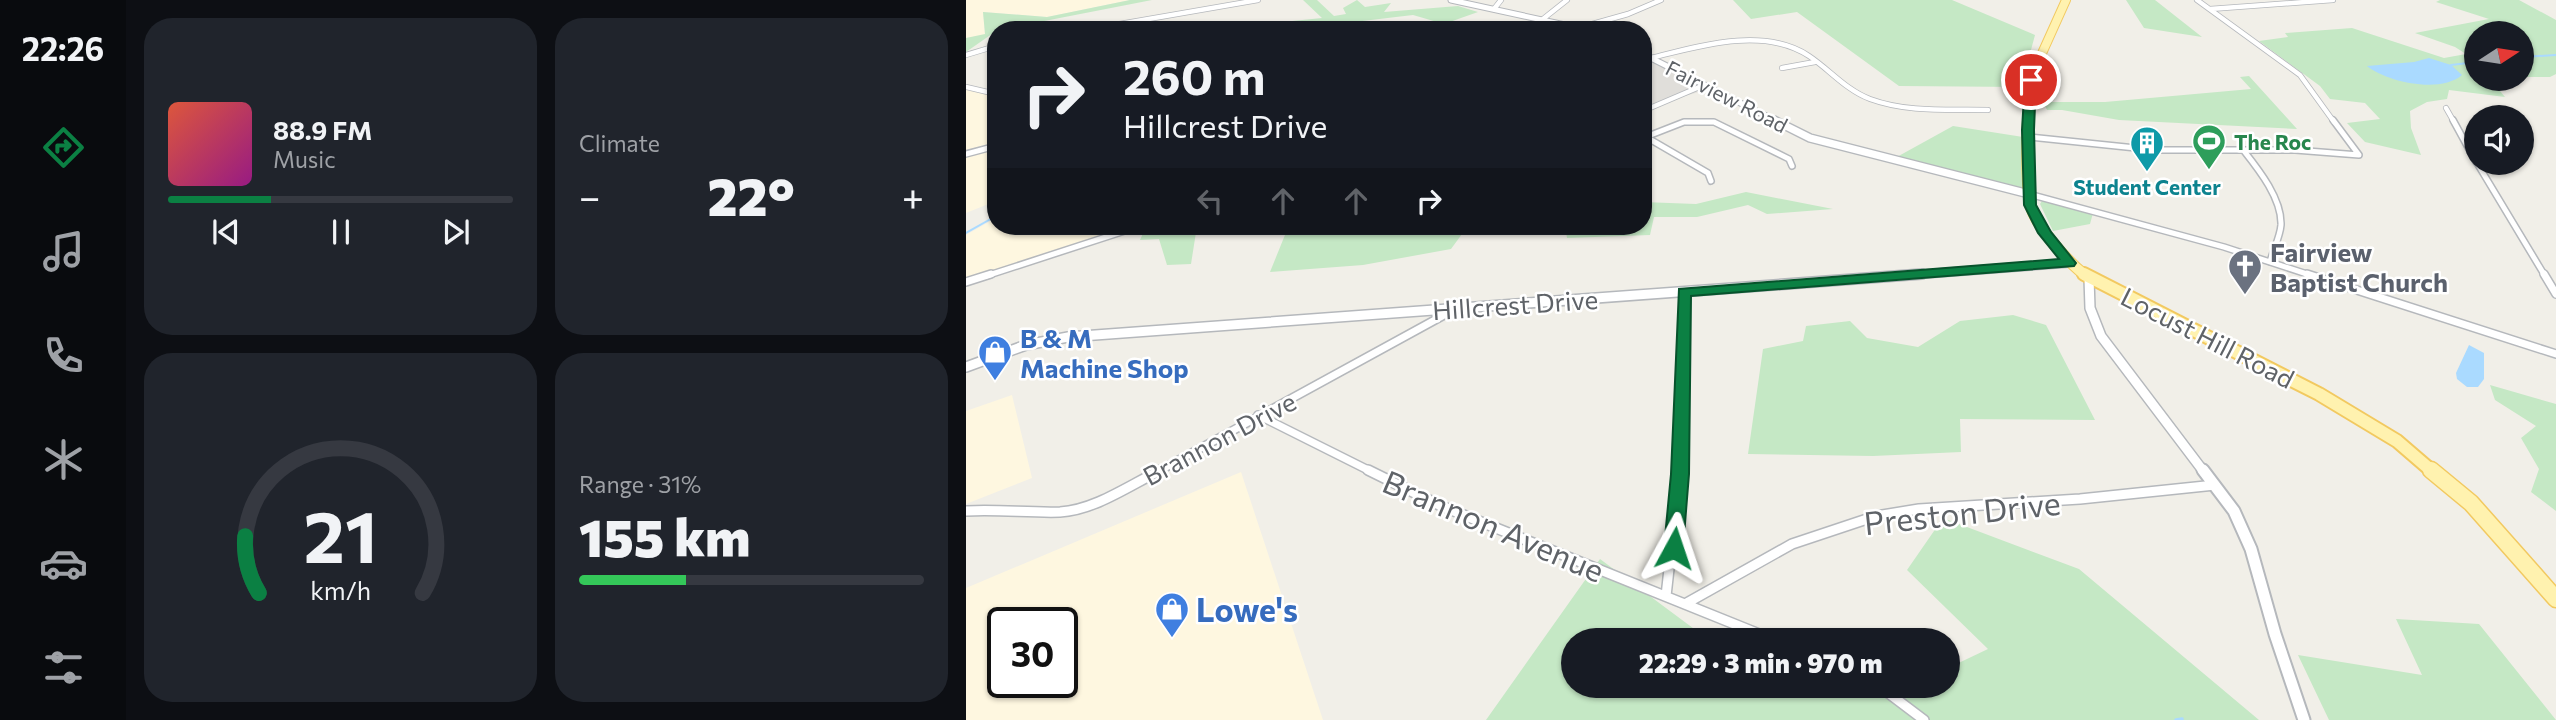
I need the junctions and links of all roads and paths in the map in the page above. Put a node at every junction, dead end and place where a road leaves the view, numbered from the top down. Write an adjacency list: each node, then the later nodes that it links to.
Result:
1 (1258, 0): 12 (street)
2 (1451, 0): 9 (street)
3 (1501, 0): 9 (street)
4 (1567, 0): 11 (street)
5 (1661, 0): 14 (street)
6 (2066, 0): 28 (main road, Locust Hill Road)
7 (2197, 0): 10 (street)
8 (2333, 0): 10 (street)
9 (1494, 9): 11 (street)
10 (2209, 9): 32 (street)
11 (1543, 19): 13 (street)
12 (1134, 21)
13 (1552, 21)
14 (1602, 21)
15 (987, 49): 16 (street)
16 (966, 55)
17 (1652, 58): 19 (street)
18 (1652, 59): 21 (street, Fairview Road)
19 (1815, 62): 20 (street); 26 (street)
20 (1782, 68)
21 (1704, 85): 24 (street); 37 (street, Fairview Road)
22 (966, 87): 23 (street)
23 (987, 92)
24 (1652, 106)
25 (2446, 108): 29 (street)
26 (1989, 110)
27 (1652, 135): 34 (street)
28 (2029, 137): 32 (street); 37 (main road, Locust Hill Road)
29 (2464, 140)
30 (1652, 142): 36 (street)
31 (987, 148): 33 (street)
32 (2244, 150): 39 (street)
33 (966, 154)
34 (1792, 166)
35 (2484, 175): 44 (street)
36 (1711, 181)
37 (2029, 194): 39 (street); 40 (main road, Locust Hill Road)
38 (1112, 235): 42 (street)
39 (2270, 262): 46 (street)
40 (2069, 263): 41 (main road, Locust Hill Road); 43 (street, Hillcrest Drive)
41 (2090, 278): 49 (street); 52 (main road, Locust Hill Road)
42 (966, 282)
43 (1684, 292): 45 (street, Hillcrest Drive); 51 (street)
44 (2556, 294)
45 (1456, 309): 47 (street, Hillcrest Drive); 48 (street, Brannon Drive)
46 (2556, 354)
47 (966, 367)
48 (1258, 415): 50 (street, Brannon Drive); 51 (street, Brannon Avenue)
49 (2216, 485): 53 (street, Preston Drive); 57 (street)
50 (966, 511)
51 (1667, 596): 53 (street, Brannon Avenue)
52 (2556, 600)
53 (1685, 604): 54 (street, Brannon Avenue)
54 (1744, 628)
55 (1896, 698): 56 (street)
56 (1924, 720)
57 (2304, 720)

